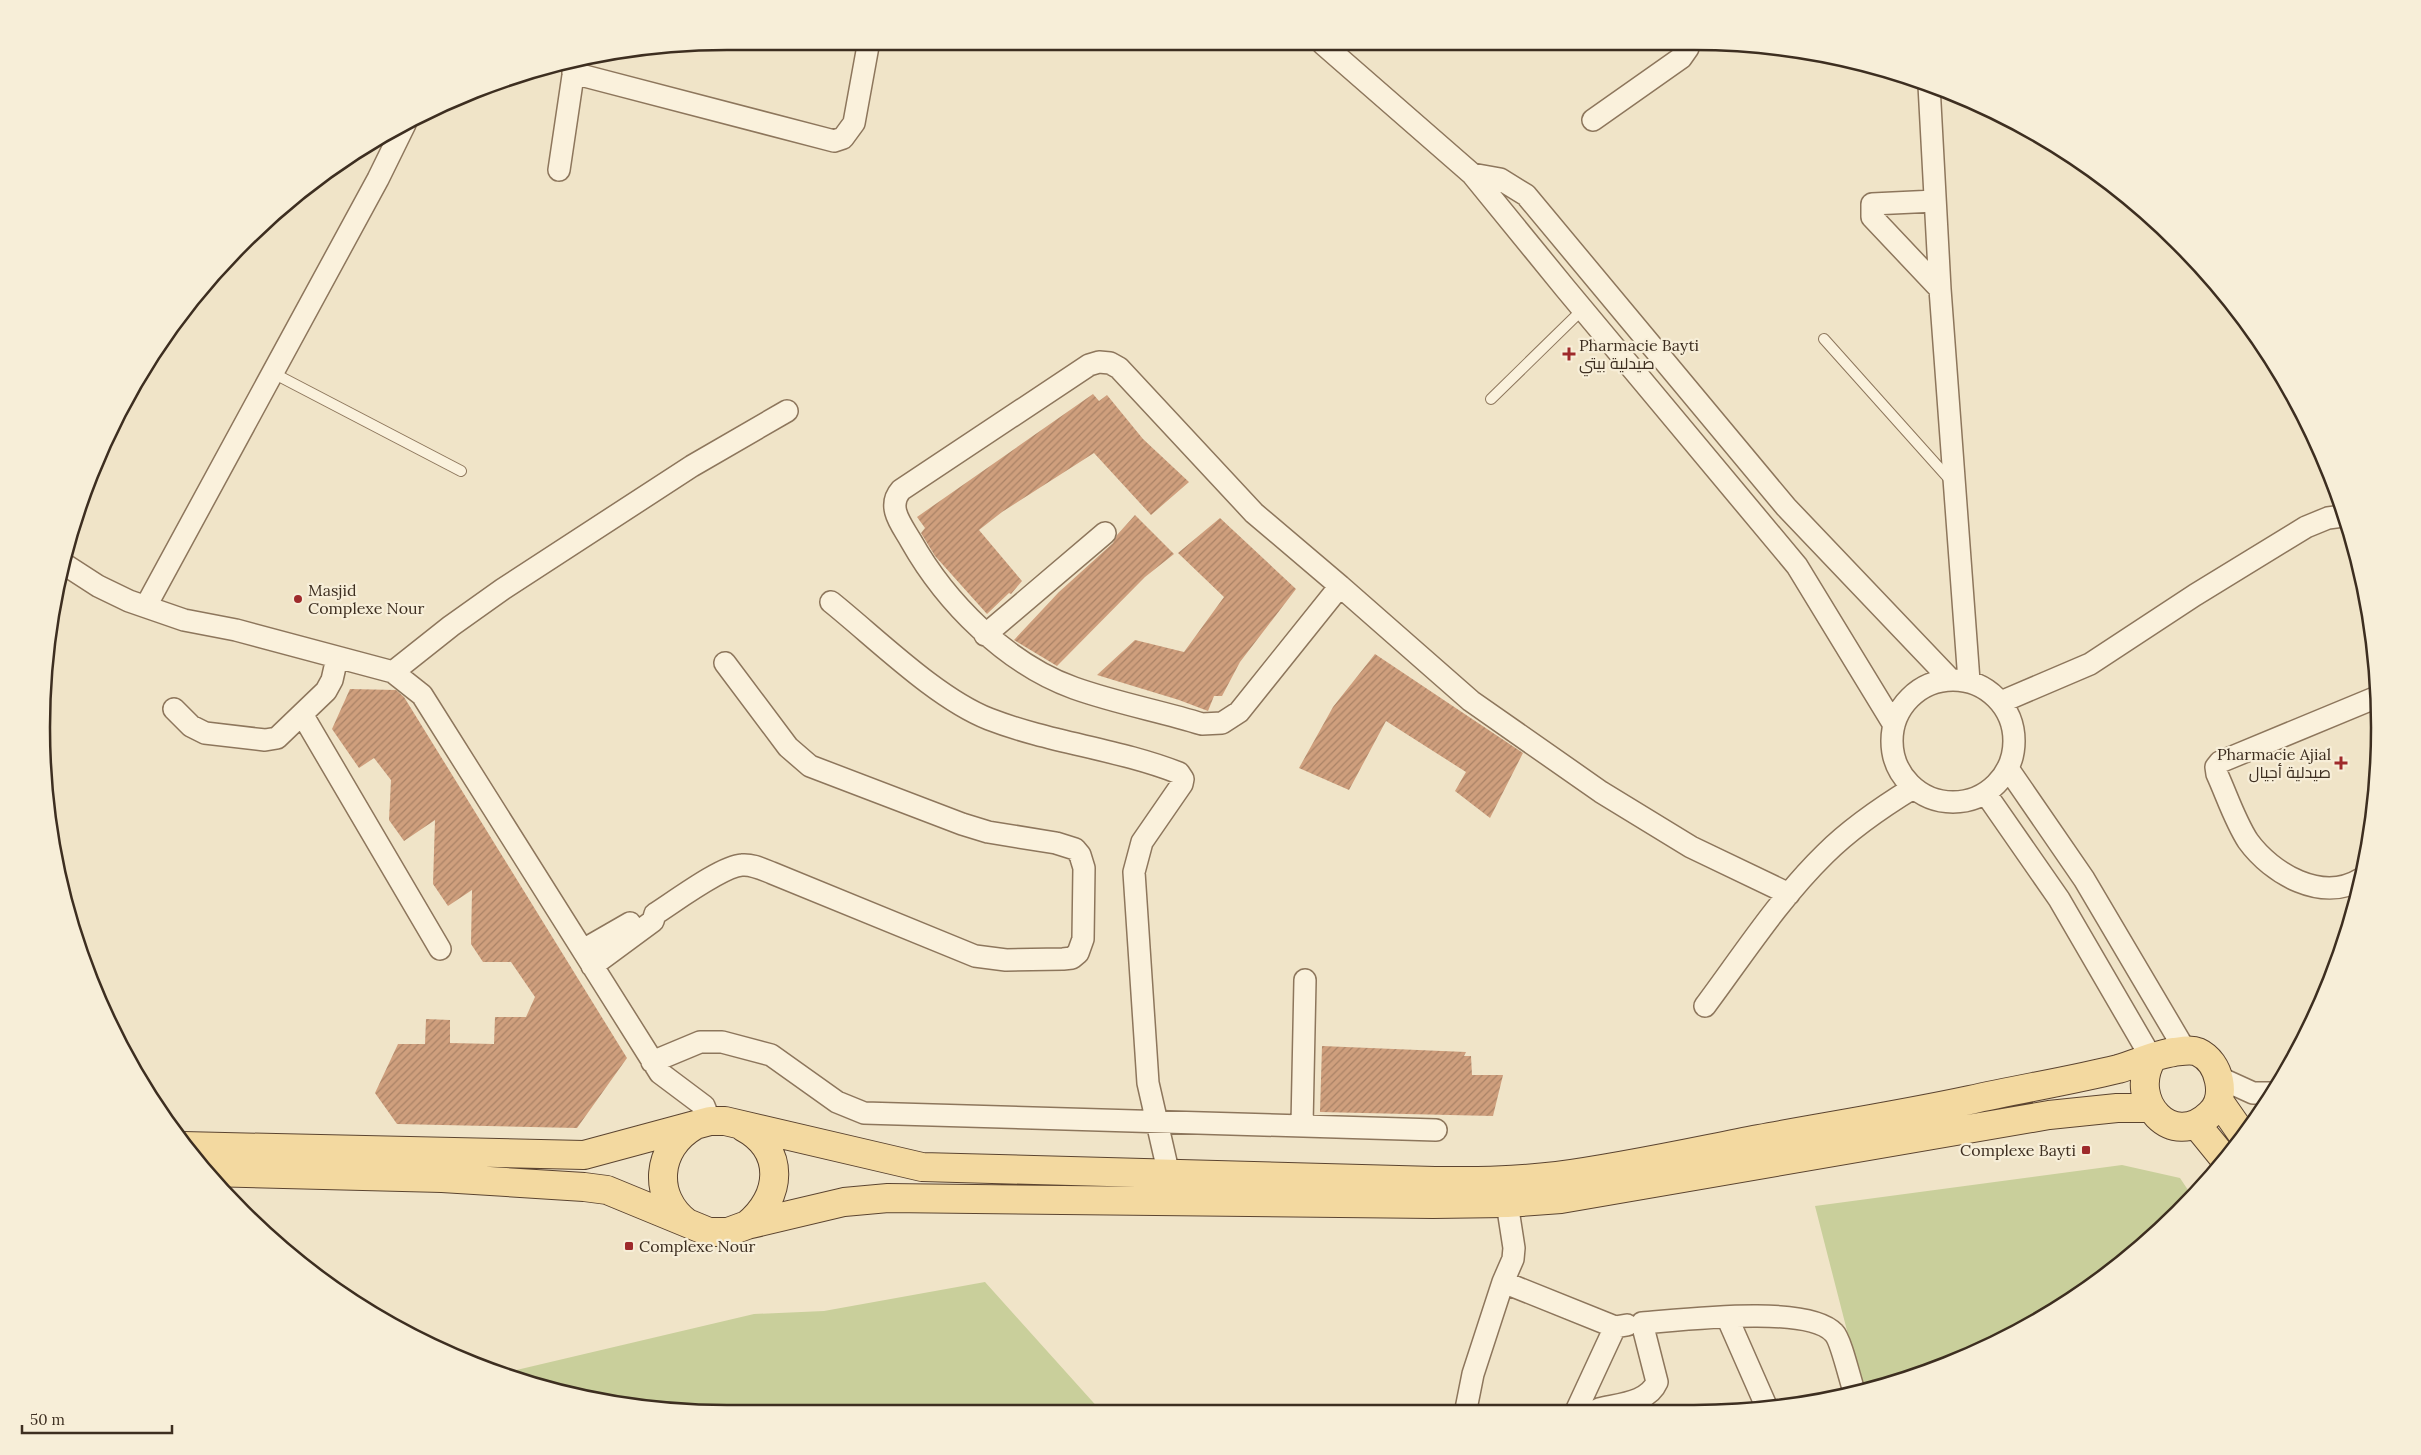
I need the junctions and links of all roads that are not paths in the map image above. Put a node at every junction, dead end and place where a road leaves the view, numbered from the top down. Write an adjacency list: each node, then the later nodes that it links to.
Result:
1 (867, 50): 5 (street)
2 (1330, 50): 10 (street)
3 (1685, 50): 7 (street)
4 (574, 67): 9 (street)
5 (576, 67)
6 (1929, 93): 11 (street)
7 (1593, 120)
8 (394, 139): 17 (street)
9 (559, 170)
10 (1472, 174): 12 (street); 13 (street)
11 (1935, 201): 14 (street); 14 (street)
12 (1590, 271): 13 (street); 32 (street)
13 (1565, 288): 15 (street)
14 (1940, 289): 21 (street)
15 (1582, 310): 18 (lane); 37 (street)
16 (1824, 339): 21 (lane)
17 (272, 373): 20 (lane); 27 (street)
18 (1491, 399)
19 (787, 411): 31 (street)
20 (461, 471)
21 (1954, 484): 32 (street)
22 (2337, 517): 34 (street)
23 (1104, 533): 28 (street)
24 (69, 567): 27 (street)
25 (1340, 586): 28 (street); 28 (street); 42 (street)
26 (831, 602): 53 (street)
27 (146, 606): 29 (street)
28 (985, 635)
29 (337, 658): 31 (street); 36 (street)
30 (725, 663): 44 (street)
31 (393, 672): 44 (street)
32 (1960, 681): 34 (street); 37 (street)
33 (2370, 700): 41 (street)
34 (2002, 702): 38 (street)
35 (174, 709): 36 (street)
36 (302, 714): 43 (street)
37 (1894, 724): 39 (street)
38 (2009, 770): 40 (street); 47 (street)
39 (1913, 788): 40 (street); 42 (street)
40 (1986, 794): 48 (street)
41 (2353, 882)
42 (1789, 894): 46 (street)
43 (440, 949)
44 (587, 958): 49 (street)
45 (1305, 980): 57 (street)
46 (1705, 1006)
47 (2186, 1050): 48 (main road); 50 (main road)
48 (2152, 1059): 52 (main road); 63 (main road)
49 (652, 1062): 53 (street); 54 (street)
50 (2219, 1090): 51 (street); 55 (main road); 58 (main road)
51 (2264, 1093)
52 (2150, 1108): 55 (main road); 64 (main road)
53 (1156, 1120): 57 (street); 63 (street)
54 (703, 1123): 56 (main road); 60 (main road); 65 (main road)
55 (2196, 1124): 61 (main road)
56 (739, 1125): 63 (main road); 66 (main road)
57 (1302, 1125): 59 (street)
58 (2239, 1129)
59 (1436, 1130)
60 (195, 1146)
61 (2220, 1153)
62 (217, 1172): 65 (main road)
63 (1169, 1175)
64 (1507, 1203): 66 (main road); 67 (street)
65 (691, 1225): 66 (main road)
66 (747, 1225)
67 (1503, 1282): 70 (street); 73 (street)
68 (1727, 1317): 69 (street); 71 (street); 72 (street)
69 (1642, 1323): 70 (street); 75 (street)
70 (1615, 1327): 74 (street)
71 (1852, 1386)
72 (1764, 1401)
73 (1467, 1405)
74 (1580, 1405)
75 (1615, 1405)

